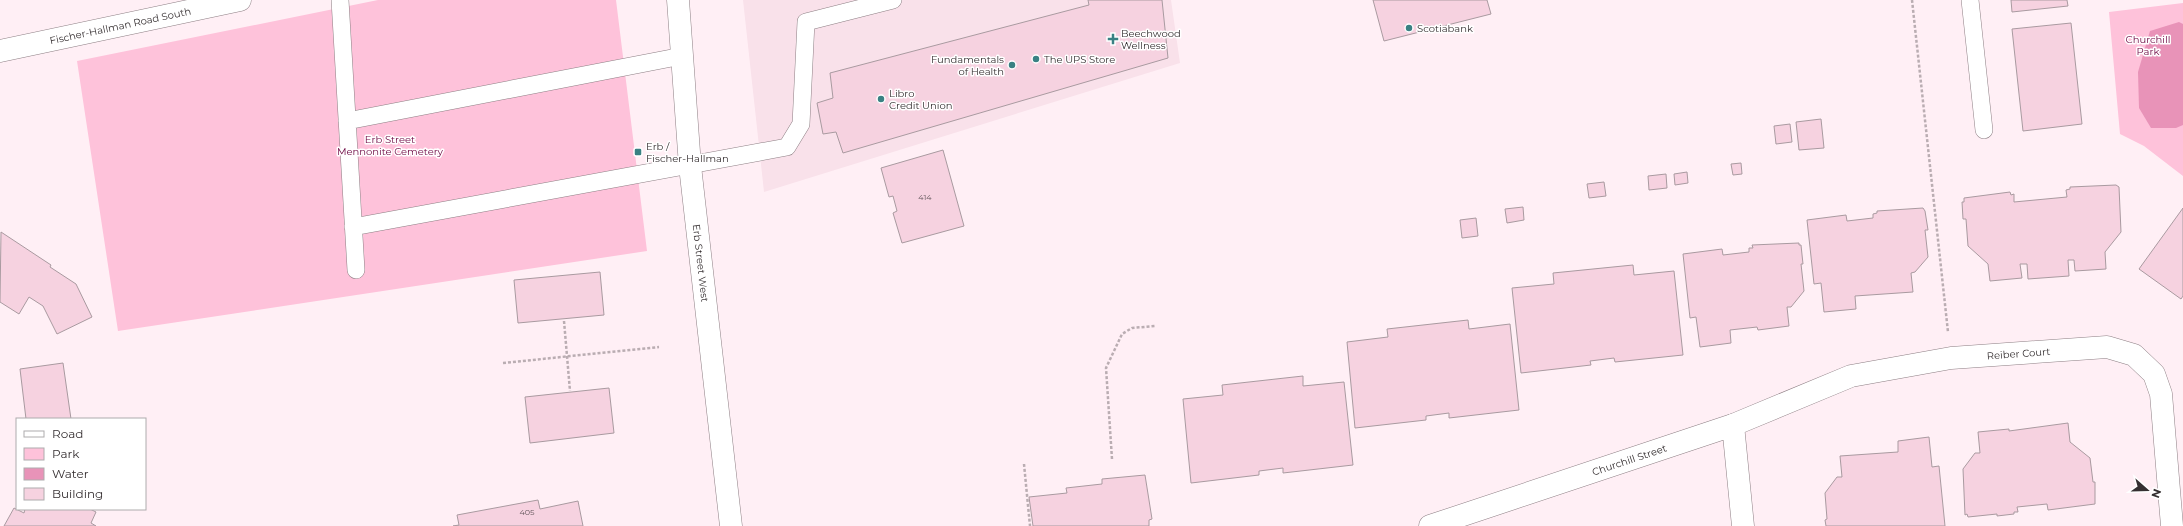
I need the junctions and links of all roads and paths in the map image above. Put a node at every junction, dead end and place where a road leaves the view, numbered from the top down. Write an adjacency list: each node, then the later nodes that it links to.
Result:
1 (240, 0): 7 (street, Fischer-Hallman Road South)
2 (340, 0): 9 (lane)
3 (678, 0): 8 (street, Erb Street West)
4 (894, 0): 11 (lane)
5 (1912, 0): 18 (path)
6 (1970, 0): 10 (lane)
7 (0, 51)
8 (682, 56): 9 (lane); 11 (street, Erb Street West)
9 (347, 121): 12 (lane)
10 (1984, 130)
11 (690, 166): 12 (lane); 24 (street, Erb Street West)
12 (353, 227): 13 (lane)
13 (356, 270)
14 (564, 321): 17 (path)
15 (1155, 326): 22 (path)
16 (660, 347): 17 (path)
17 (568, 356): 19 (path); 20 (path)
18 (1951, 358): 21 (street, Reiber Court); 28 (street, Reiber Court)
19 (503, 363)
20 (570, 391)
21 (1733, 425): 26 (street, Churchill Street); 27 (street)
22 (1112, 459)
23 (1024, 464): 25 (path)
24 (731, 526)
25 (1030, 526)
26 (1430, 526)
27 (1743, 526)
28 (2172, 526)

